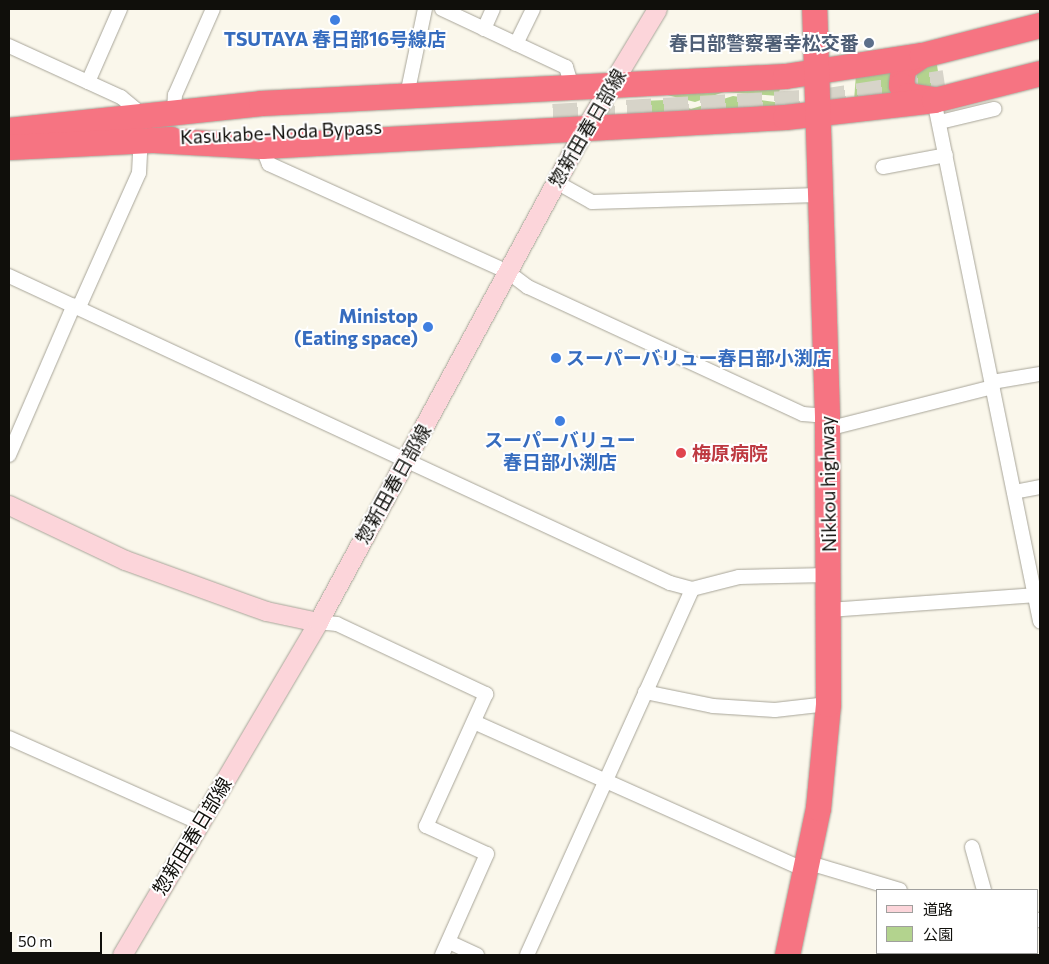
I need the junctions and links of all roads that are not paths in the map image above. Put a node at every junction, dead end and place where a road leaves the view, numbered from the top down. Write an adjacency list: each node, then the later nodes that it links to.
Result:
1 (120, 9): 17 (street)
2 (213, 9): 23 (street)
3 (425, 9): 21 (street)
4 (442, 9): 10 (street)
5 (494, 9): 10 (street)
6 (533, 9): 12 (street)
7 (656, 9): 20 (main road, 惣新田春日部線)
8 (814, 9): 15 (highway, Nikkou highway)
9 (1040, 25): 18 (highway)
10 (484, 29): 12 (street)
11 (1040, 40): 18 (highway)
12 (516, 44): 19 (street)
13 (9, 46): 17 (street)
14 (1040, 55): 18 (highway)
15 (818, 72): 18 (highway); 20 (highway); 25 (highway, Nikkou highway)
16 (1040, 73): 18 (highway)
17 (88, 82): 24 (street)
18 (936, 85): 22 (street); 25 (highway); 31 (street)
19 (572, 87): 20 (highway); 21 (highway)
20 (610, 87): 26 (main road, 惣新田春日部線)
21 (407, 95): 23 (highway)
22 (994, 109)
23 (174, 112): 24 (highway)
24 (141, 114): 27 (highway)
25 (818, 114): 26 (highway); 34 (highway, Nikkou highway)
26 (584, 130): 29 (highway); 33 (main road, 惣新田春日部線)
27 (9, 131): 28 (highway, Kasukabe-Noda Bypass)
28 (147, 140): 29 (highway); 30 (highway, Kasukabe-Noda Bypass); 37 (street)
29 (262, 146): 35 (street)
30 (9, 147)
31 (946, 155): 32 (street); 39 (street)
32 (883, 167)
33 (556, 182): 34 (street); 35 (main road, 惣新田春日部線)
34 (819, 195): 40 (highway, Nikkou highway)
35 (508, 272): 40 (street); 42 (main road, 惣新田春日部線)
36 (9, 276): 37 (street)
37 (76, 306): 41 (street); 42 (street)
38 (1040, 374): 39 (street)
39 (993, 384): 40 (street); 44 (street)
40 (827, 423): 46 (highway, Nikkou highway)
41 (9, 455)
42 (408, 458): 47 (street); 51 (main road, 惣新田春日部線)
43 (1040, 487): 44 (street)
44 (1014, 492): 48 (street)
45 (9, 505): 51 (main road)
46 (829, 575): 47 (street); 49 (highway, Nikkou highway)
47 (692, 589): 52 (street)
48 (1038, 596): 49 (street); 50 (street)
49 (829, 610): 53 (highway, Nikkou highway)
50 (1040, 621)
51 (318, 622): 54 (street); 57 (main road, 惣新田春日部線)
52 (645, 692): 53 (street); 56 (street)
53 (828, 704): 59 (highway, Nikkou highway)
54 (474, 722): 56 (street); 62 (street)
55 (9, 738): 57 (street)
56 (604, 782): 59 (street); 66 (street)
57 (200, 823): 63 (main road, 惣新田春日部線)
58 (972, 847): 61 (street)
59 (806, 866): 60 (street); 67 (highway, Nikkou highway)
60 (896, 889)
61 (984, 889)
62 (449, 942): 64 (street); 65 (street)
63 (122, 955)
64 (442, 955)
65 (477, 955)
66 (527, 955)
67 (787, 955)

